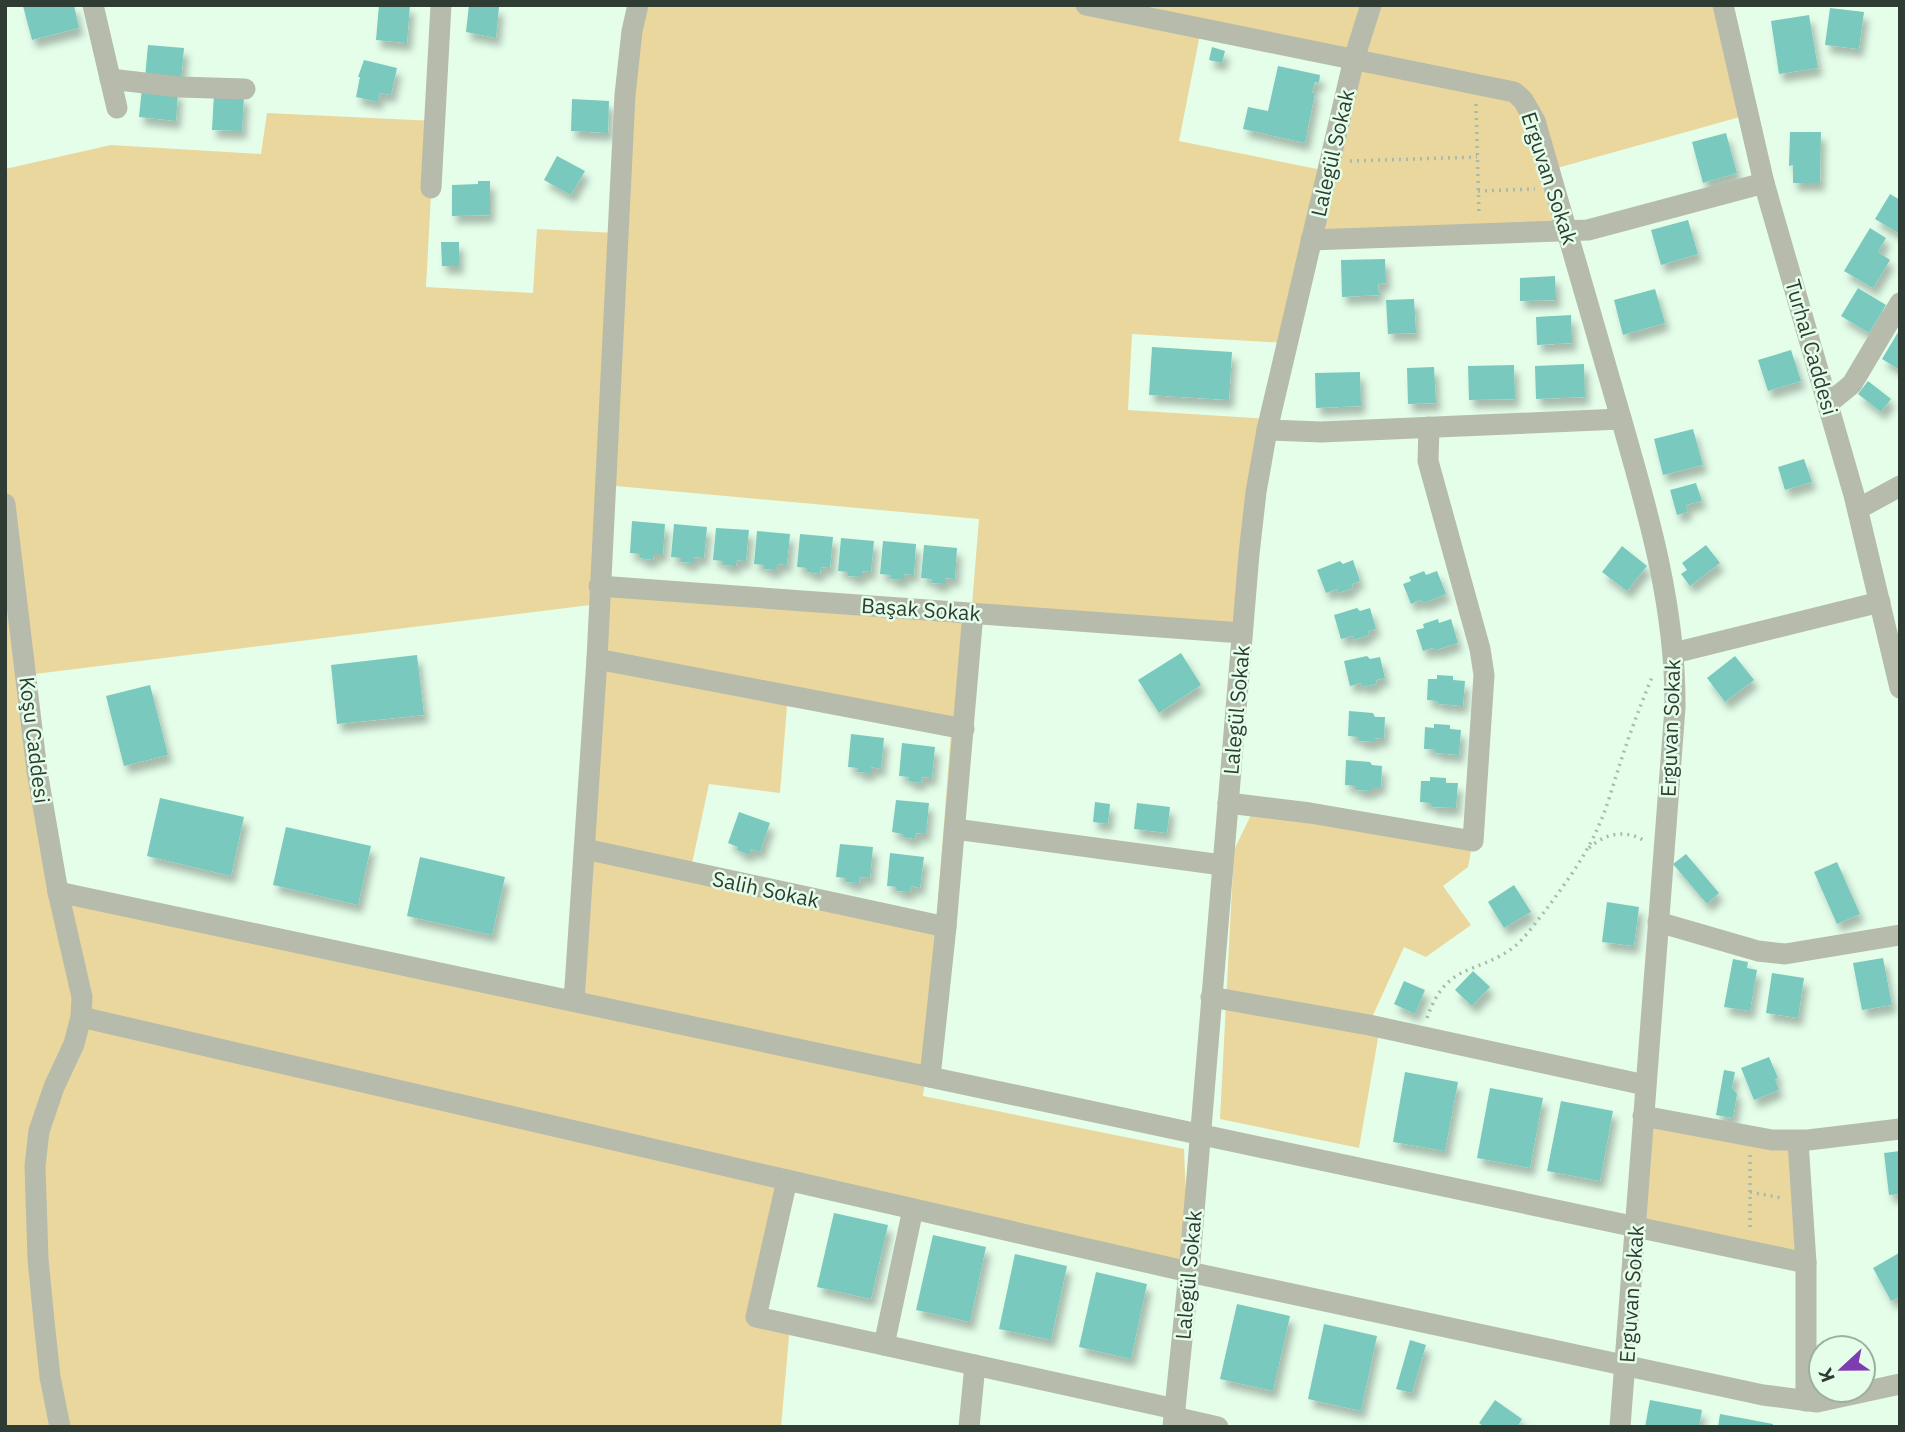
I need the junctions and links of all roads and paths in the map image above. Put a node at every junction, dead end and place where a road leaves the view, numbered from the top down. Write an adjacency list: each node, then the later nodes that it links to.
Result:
1 (93, 5): 8 (street)
2 (442, 5): 15 (street)
3 (638, 5): 29 (street)
4 (1086, 5): 7 (street, Erguvan Sokak)
5 (1371, 5): 7 (street, Lalegül Sokak)
6 (1723, 5): 14 (street, Turhal Caddesi)
7 (1354, 59): 9 (street, Erguvan Sokak); 13 (street, Lalegül Sokak)
8 (110, 79): 10 (street); 11 (street)
9 (1475, 84): 12 (path); 16 (street, Erguvan Sokak)
10 (245, 89)
11 (117, 108)
12 (1477, 157): 13 (path); 17 (path)
13 (1330, 161): 20 (street, Lalegül Sokak)
14 (1764, 183): 18 (street); 22 (street, Turhal Caddesi)
15 (431, 188)
16 (1555, 188): 17 (path); 18 (street, Erguvan Sokak)
17 (1478, 191): 19 (path)
18 (1568, 232): 19 (street); 23 (street, Erguvan Sokak)
19 (1479, 235): 20 (street)
20 (1311, 240): 25 (street, Lalegül Sokak)
21 (1900, 303): 22 (street)
22 (1829, 403): 28 (street, Turhal Caddesi)
23 (1621, 419): 24 (street); 33 (street, Erguvan Sokak)
24 (1429, 428): 25 (street); 38 (street)
25 (1267, 430): 32 (street, Lalegül Sokak)
26 (1900, 486): 28 (street)
27 (5, 504): 44 (street, Koşu Caddesi)
28 (1858, 509): 30 (street, Turhal Caddesi)
29 (599, 586): 31 (street, Başak Sokak); 35 (street)
30 (1880, 602): 33 (street); 34 (street, Turhal Caddesi)
31 (973, 613): 32 (street, Başak Sokak); 37 (street)
32 (1242, 633): 38 (street, Lalegül Sokak)
33 (1674, 653): 41 (path); 42 (street, Erguvan Sokak)
34 (1896, 656): 36 (street, Turhal Caddesi)
35 (597, 659): 37 (street); 40 (street)
36 (1900, 688)
37 (964, 729): 39 (street)
38 (1228, 803): 43 (street, Lalegül Sokak)
39 (955, 829): 43 (street); 46 (street)
40 (585, 849): 46 (street, Salih Sokak); 49 (street)
41 (1587, 849): 42 (path); 51 (path)
42 (1663, 862): 45 (street, Erguvan Sokak)
43 (1222, 865): 48 (street, Lalegül Sokak)
44 (58, 892): 49 (street); 50 (street, Koşu Caddesi)
45 (1658, 922): 47 (street); 53 (street, Erguvan Sokak)
46 (946, 927): 52 (street)
47 (1900, 935)
48 (1211, 997): 51 (street); 56 (street, Lalegül Sokak)
49 (574, 1001): 52 (street)
50 (81, 1017): 59 (street); 73 (street)
51 (1421, 1036): 53 (street)
52 (929, 1077): 56 (street)
53 (1645, 1085): 54 (street, Erguvan Sokak)
54 (1643, 1116): 57 (street); 63 (street, Erguvan Sokak)
55 (1900, 1129): 58 (street)
56 (1200, 1134): 63 (street); 66 (street, Lalegül Sokak)
57 (1750, 1136): 58 (street); 60 (path)
58 (1798, 1140): 61 (street)
59 (787, 1180): 62 (street); 67 (street)
60 (1750, 1192): 61 (path); 64 (path)
61 (1802, 1201): 65 (street)
62 (913, 1209): 66 (street); 67 (street)
63 (1635, 1227): 64 (street); 69 (street, Erguvan Sokak)
64 (1751, 1251): 65 (street)
65 (1806, 1263): 71 (street)
66 (1189, 1272): 69 (street); 72 (street, Lalegül Sokak)
67 (884, 1345): 68 (street)
68 (975, 1365): 72 (street); 74 (street)
69 (1626, 1367): 71 (street); 76 (street, Erguvan Sokak)
70 (1900, 1384): 71 (street)
71 (1806, 1401)
72 (1174, 1418): 75 (street)
73 (60, 1427)
74 (969, 1427)
75 (1218, 1427)
76 (1620, 1427)

